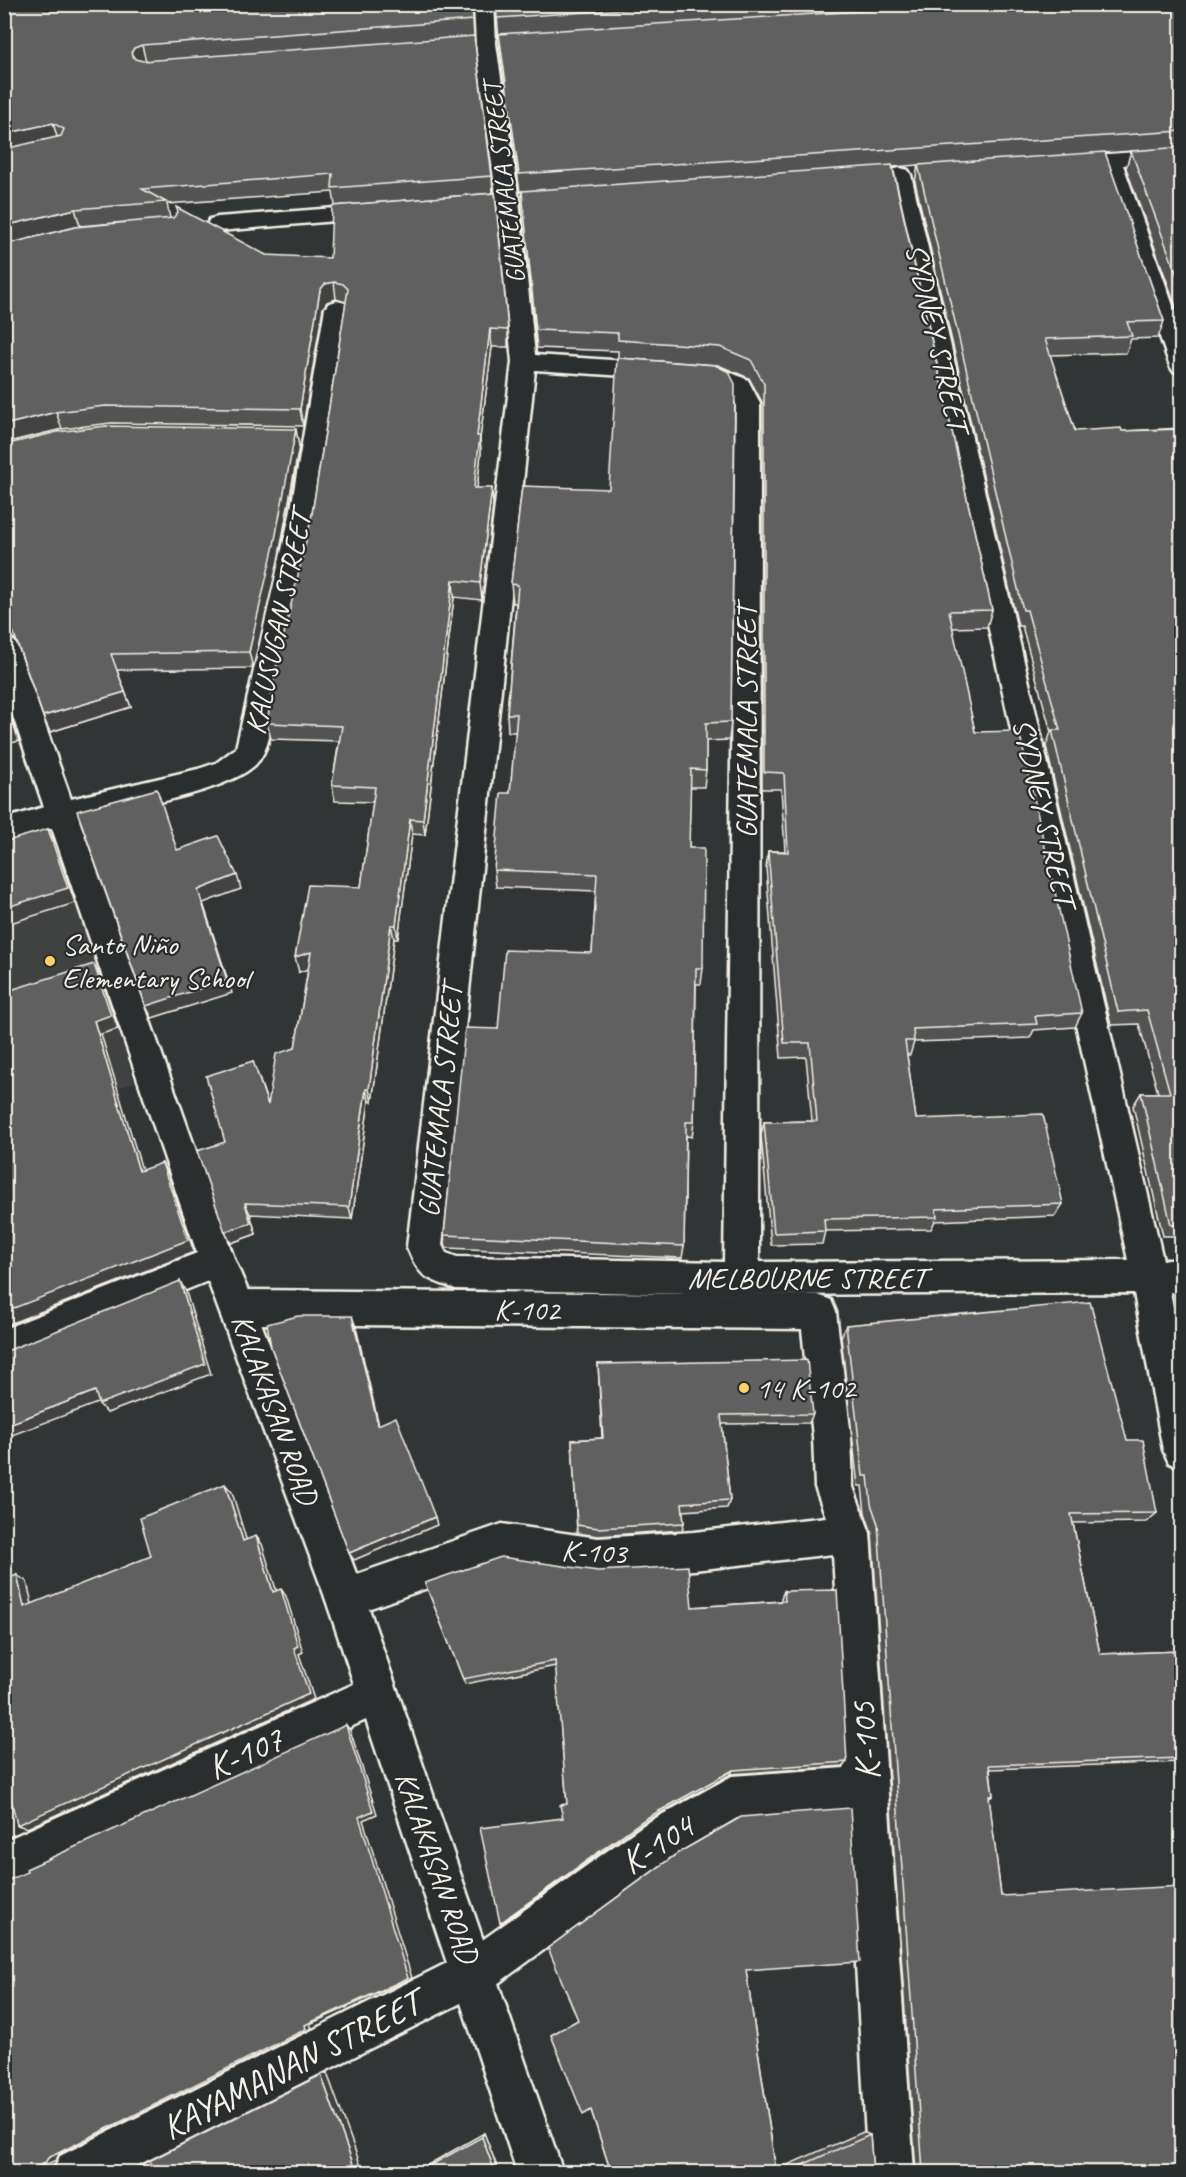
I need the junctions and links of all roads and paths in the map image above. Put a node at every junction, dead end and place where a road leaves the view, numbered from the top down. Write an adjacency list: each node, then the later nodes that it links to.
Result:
1 (484, 4): 9 (street, GUATEMALA STREET)
2 (1182, 155): 3 (street)
3 (1110, 160): 4 (street); 10 (street)
4 (1040, 165)
5 (900, 175): 16 (street, SYDNEY STREET)
6 (392, 210): 7 (street)
7 (218, 224)
8 (337, 308): 12 (street, KALUSUGAN STREET)
9 (524, 362): 15 (street, GUATEMALA STREET); 17 (street, GUATEMALA STREET)
10 (1182, 366)
11 (4, 648): 12 (street, KALAKASAN ROAD)
12 (62, 813): 13 (street, KALUSUGAN STREET); 14 (street, KALAKASAN ROAD)
13 (4, 831)
14 (217, 1262): 18 (street, KALAKASAN ROAD); 20 (street)
15 (434, 1264): 17 (street, MELBOURNE STREET)
16 (1165, 1276): 17 (street, MELBOURNE STREET); 21 (street, SYDNEY STREET)
17 (741, 1279)
18 (237, 1306): 19 (street, K-102); 23 (street, KALAKASAN ROAD)
19 (818, 1312): 22 (street, K-105)
20 (4, 1346)
21 (1182, 1450)
22 (851, 1533): 23 (street, K-103); 25 (street, K-105)
23 (345, 1597): 24 (street, KALAKASAN ROAD)
24 (378, 1694): 26 (street, K-107); 27 (street, KALAKASAN ROAD)
25 (868, 1787): 27 (street, K-104); 30 (street, K-105)
26 (4, 1863)
27 (473, 1974): 28 (street, KAYAMANAN STREET); 29 (street, KALAKASAN ROAD)
28 (76, 2172)
29 (540, 2172)
30 (891, 2172)

